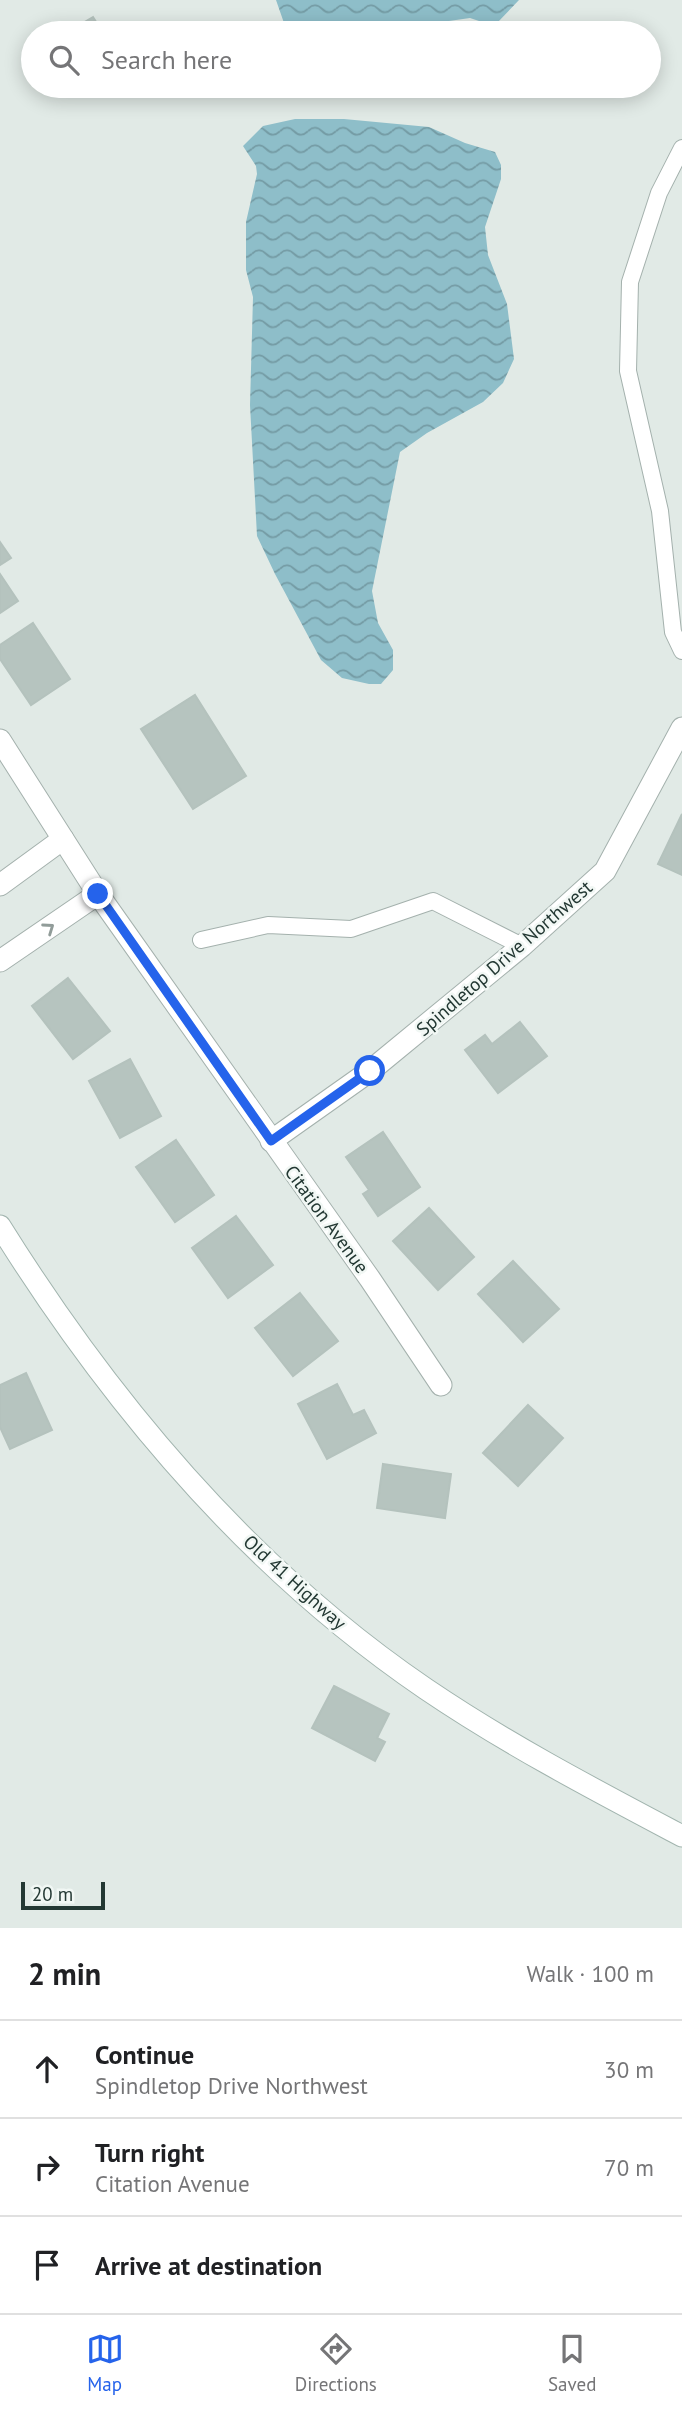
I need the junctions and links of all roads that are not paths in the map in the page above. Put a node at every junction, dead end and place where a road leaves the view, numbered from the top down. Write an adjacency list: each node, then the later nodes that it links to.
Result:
1 (682, 148): 2 (lane)
2 (682, 651)
3 (682, 727): 9 (street, Spindletop Drive Northwest)
4 (0, 740): 5 (street, Citation Avenue)
5 (63, 839): 6 (street); 7 (street, Citation Avenue)
6 (0, 885)
7 (98, 894): 10 (street, one-way to 7); 11 (street, Citation Avenue)
8 (201, 940): 9 (lane)
9 (522, 946): 11 (street, Spindletop Drive Northwest)
10 (0, 961)
11 (271, 1141): 13 (street, Citation Avenue)
12 (0, 1226): 14 (street, Old 41 Highway)
13 (441, 1385)
14 (682, 1836)

